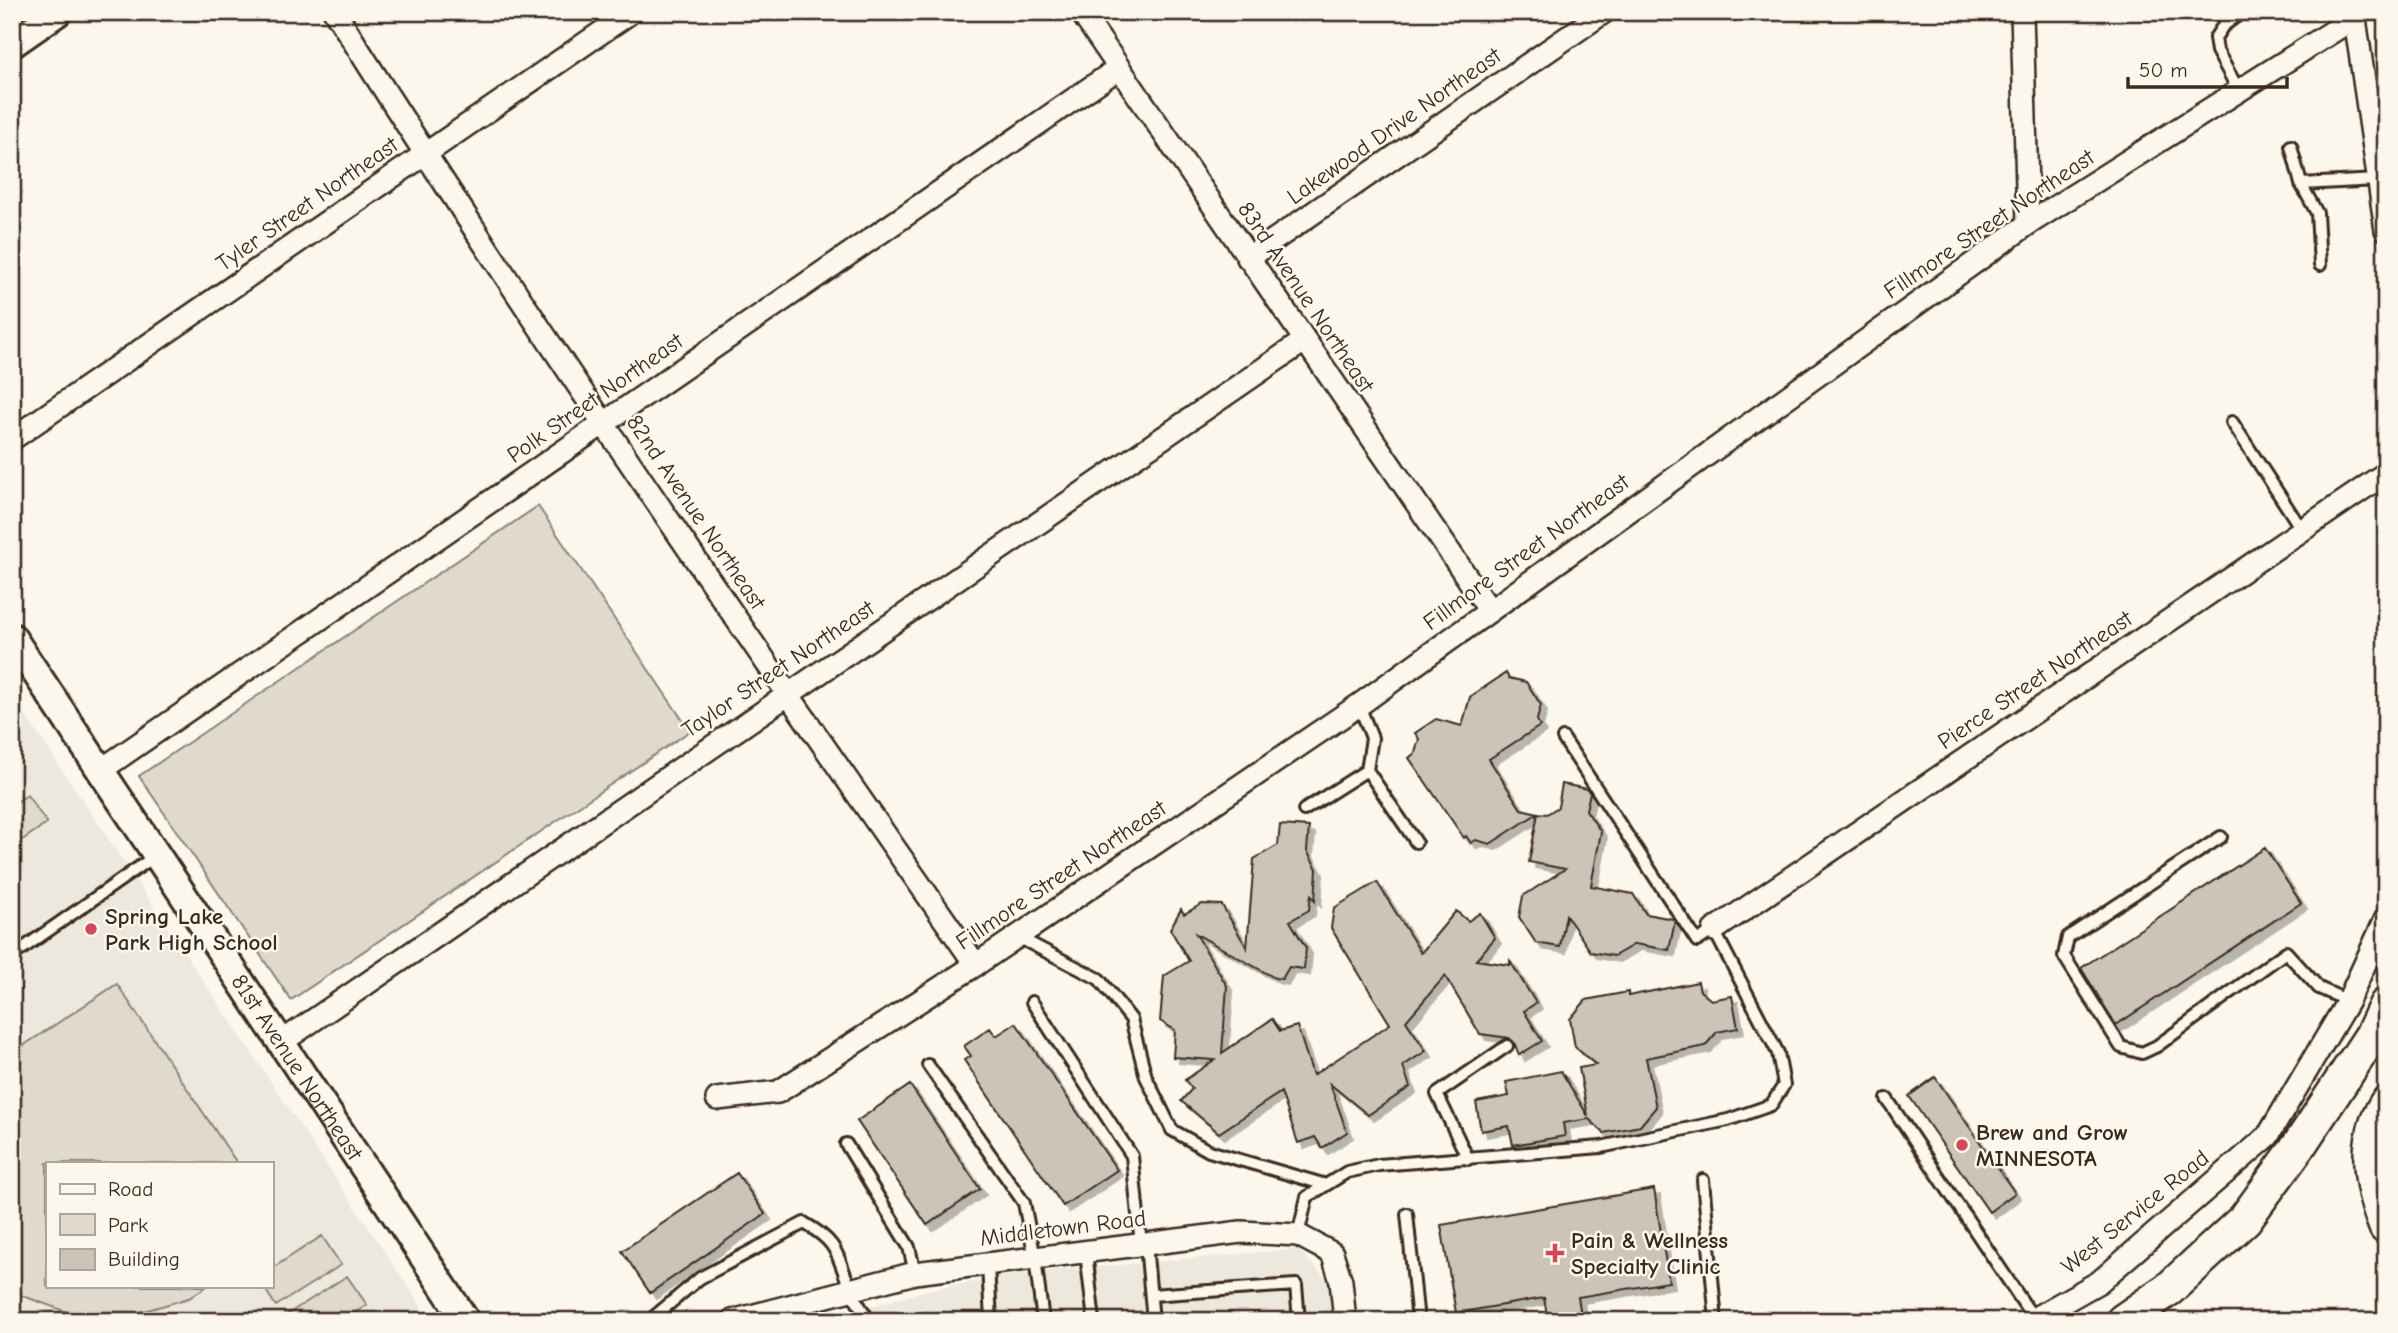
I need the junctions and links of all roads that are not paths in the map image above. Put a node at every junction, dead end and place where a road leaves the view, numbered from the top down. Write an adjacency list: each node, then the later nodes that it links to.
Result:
1 (58, 12): 9 (street)
2 (335, 12): 13 (street, 82nd Avenue Northeast)
3 (631, 12): 13 (street, Tyler Street Northeast)
4 (1081, 12): 10 (street, 83rd Avenue Northeast)
5 (1604, 12): 18 (street, Lakewood Drive Northeast)
6 (2022, 12): 16 (street)
7 (2242, 12): 11 (lane)
8 (2354, 15): 11 (street, Fillmore Street Northeast); 14 (street)
9 (12, 44)
10 (1119, 68): 18 (street, 83rd Avenue Northeast); 22 (street, Polk Street Northeast)
11 (2239, 91): 16 (street, Fillmore Street Northeast)
12 (2291, 146): 15 (lane)
13 (425, 155): 22 (street, 82nd Avenue Northeast); 23 (street, Tyler Street Northeast)
14 (2378, 180): 15 (lane); 17 (street)
15 (2301, 184): 19 (lane)
16 (2028, 224): 26 (street, Fillmore Street Northeast)
17 (2386, 230)
18 (1248, 258): 20 (street, 83rd Avenue Northeast)
19 (2320, 265)
20 (1304, 341): 26 (street, 83rd Avenue Northeast); 28 (street, Taylor Street Northeast)
21 (2232, 422): 25 (lane)
22 (605, 423): 28 (street, 82nd Avenue Northeast); 32 (street, Polk Street Northeast)
23 (12, 439)
24 (2386, 473): 25 (street, Pierce Street Northeast)
25 (2302, 530): 38 (street, Pierce Street Northeast)
26 (1490, 611): 29 (street, Fillmore Street Northeast)
27 (12, 637): 32 (street, 81st Avenue Northeast)
28 (788, 695): 41 (street, 82nd Avenue Northeast); 45 (street, Taylor Street Northeast)
29 (1359, 705): 31 (lane); 39 (street, Fillmore Street Northeast)
30 (1563, 738): 38 (lane)
31 (1367, 770): 33 (lane); 35 (lane)
32 (101, 771): 36 (street, 81st Avenue Northeast)
33 (1304, 810)
34 (2221, 837): 42 (lane)
35 (1416, 842)
36 (158, 855): 40 (lane); 45 (street, 81st Avenue Northeast)
37 (2386, 918): 42 (street, West Service Road)
38 (1714, 930): 52 (lane)
39 (1018, 936): 41 (street, Fillmore Street Northeast); 54 (lane)
40 (12, 956)
41 (976, 965): 48 (street, Fillmore Street Northeast)
42 (2348, 1001): 67 (street, West Service Road)
43 (1032, 1002): 58 (lane)
44 (2386, 1005): 81 (highway)
45 (283, 1041): 63 (street, 81st Avenue Northeast)
46 (1507, 1046): 52 (lane)
47 (928, 1065): 60 (lane)
48 (717, 1099)
49 (1887, 1099): 67 (lane)
50 (2386, 1104): 56 (highway)
51 (846, 1144): 62 (lane)
52 (1468, 1159): 54 (lane)
53 (1703, 1180): 80 (lane)
54 (1326, 1185): 57 (lane)
55 (1407, 1214): 79 (lane)
56 (2386, 1227)
57 (1298, 1235): 58 (street, Middletown Road); 78 (street, Middletown Road)
58 (1144, 1245): 59 (street, Middletown Road); 65 (lane)
59 (1086, 1252): 60 (street, Middletown Road); 75 (lane)
60 (1035, 1258): 61 (street, Middletown Road); 74 (lane)
61 (988, 1264): 62 (street, Middletown Road); 73 (lane)
62 (915, 1273): 64 (street, Middletown Road)
63 (444, 1286): 68 (lane); 69 (street, 81st Avenue Northeast)
64 (850, 1290): 66 (street, Middletown Road); 70 (lane); 72 (lane)
65 (1151, 1295): 76 (lane); 77 (lane)
66 (780, 1315): 71 (street, Middletown Road)
67 (2032, 1320)
68 (453, 1321)
69 (466, 1321)
70 (649, 1321)
71 (732, 1321)
72 (869, 1321)
73 (991, 1321)
74 (1043, 1321)
75 (1094, 1321)
76 (1153, 1321)
77 (1299, 1321)
78 (1345, 1321)
79 (1418, 1321)
80 (1716, 1321)
81 (2123, 1321)

